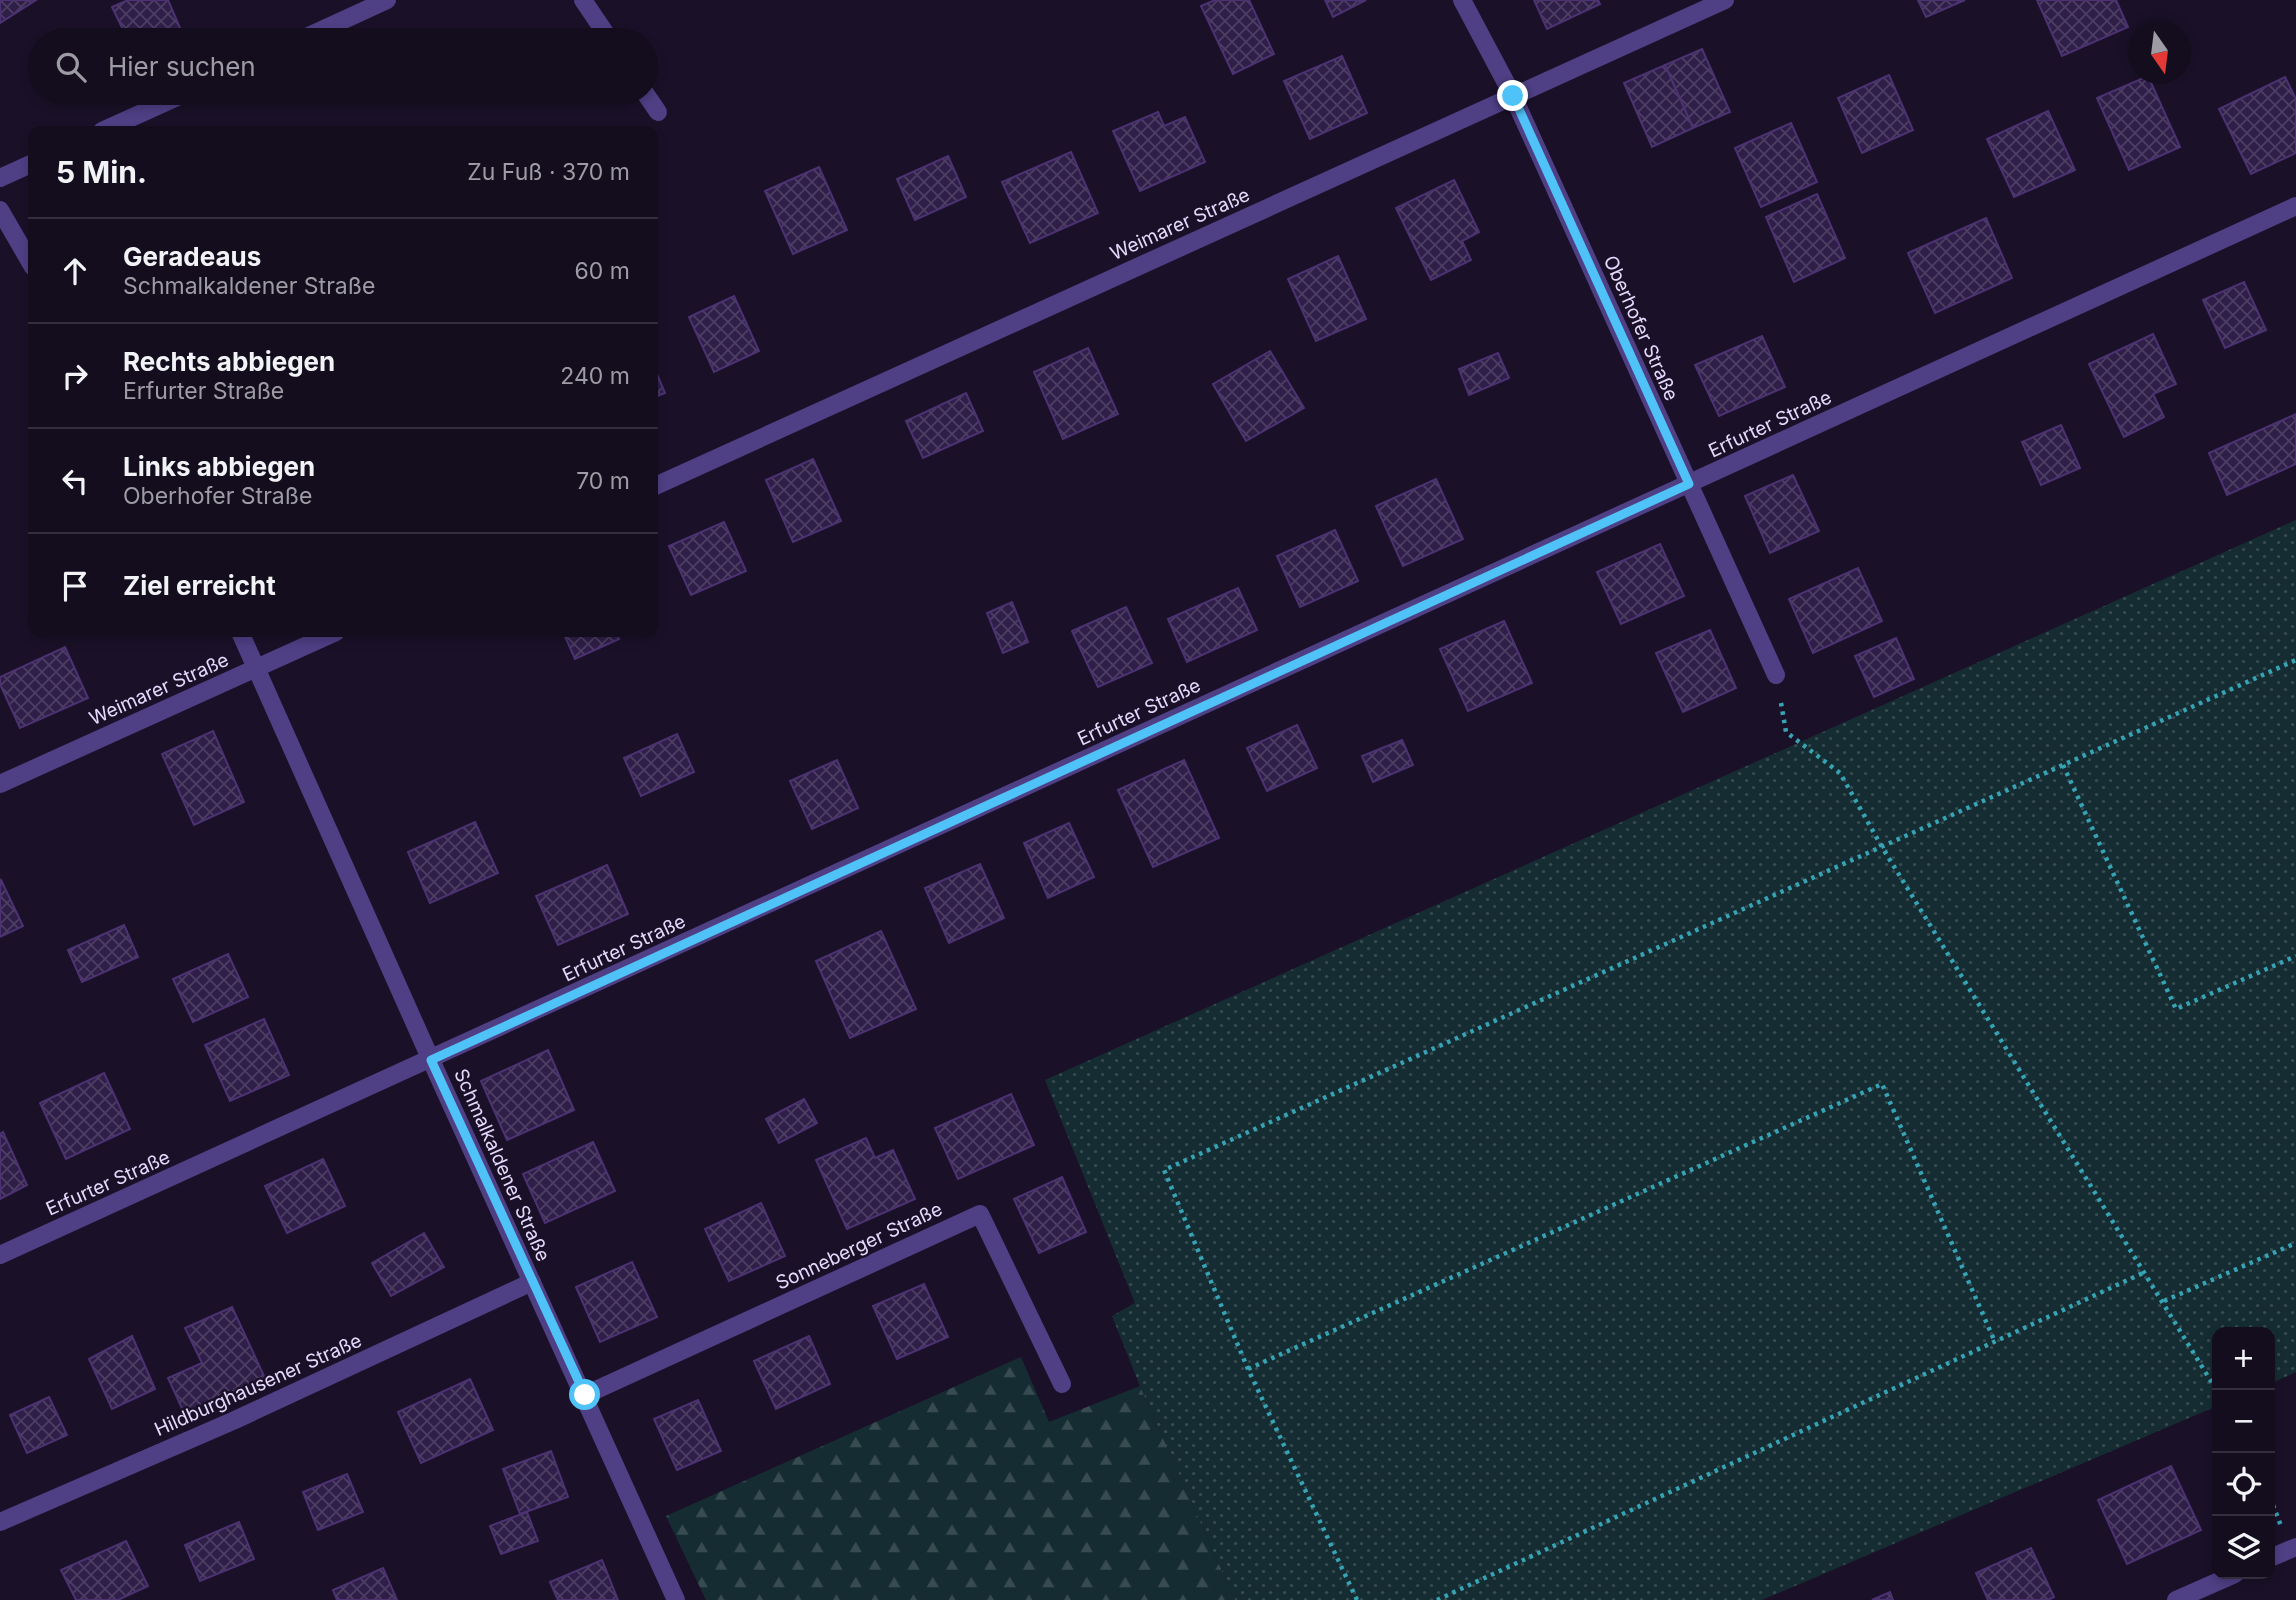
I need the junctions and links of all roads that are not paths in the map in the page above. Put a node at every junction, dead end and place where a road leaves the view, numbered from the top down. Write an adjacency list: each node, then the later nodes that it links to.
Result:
1 (387, 0): 5 (street)
2 (583, 0): 6 (street)
3 (1462, 0): 7 (street, Oberhofer Straße)
4 (1725, 0): 7 (street, Weimarer Straße)
5 (326, 28)
6 (602, 28)
7 (1513, 96): 17 (street, Oberhofer Straße); 18 (street, Weimarer Straße)
8 (159, 105): 11 (street)
9 (653, 105): 10 (street)
10 (658, 112)
11 (113, 126)
12 (28, 165): 13 (street)
13 (0, 178)
14 (2296, 206): 17 (street, Erfurter Straße)
15 (0, 210): 16 (street)
16 (28, 258)
17 (1689, 484): 22 (street, Oberhofer Straße); 24 (street, Erfurter Straße)
18 (658, 485)
19 (242, 637): 21 (street, Schmalkaldener Straße)
20 (325, 637): 21 (street, Weimarer Straße)
21 (257, 668): 23 (street, Weimarer Straße); 24 (street, Schmalkaldener Straße)
22 (1776, 675)
23 (0, 784)
24 (431, 1060): 25 (street, Erfurter Straße); 26 (street, Schmalkaldener Straße)
25 (0, 1255)
26 (532, 1282): 28 (street, Schmalkaldener Straße); 29 (street, Hildburghausener Straße)
27 (1062, 1384): 28 (street, Sonneberger Straße)
28 (585, 1395): 33 (street, Schmalkaldener Straße)
29 (0, 1522)
30 (2294, 1553): 31 (street)
31 (2275, 1557)
32 (2224, 1579): 34 (street)
33 (676, 1600)
34 (2176, 1600)

